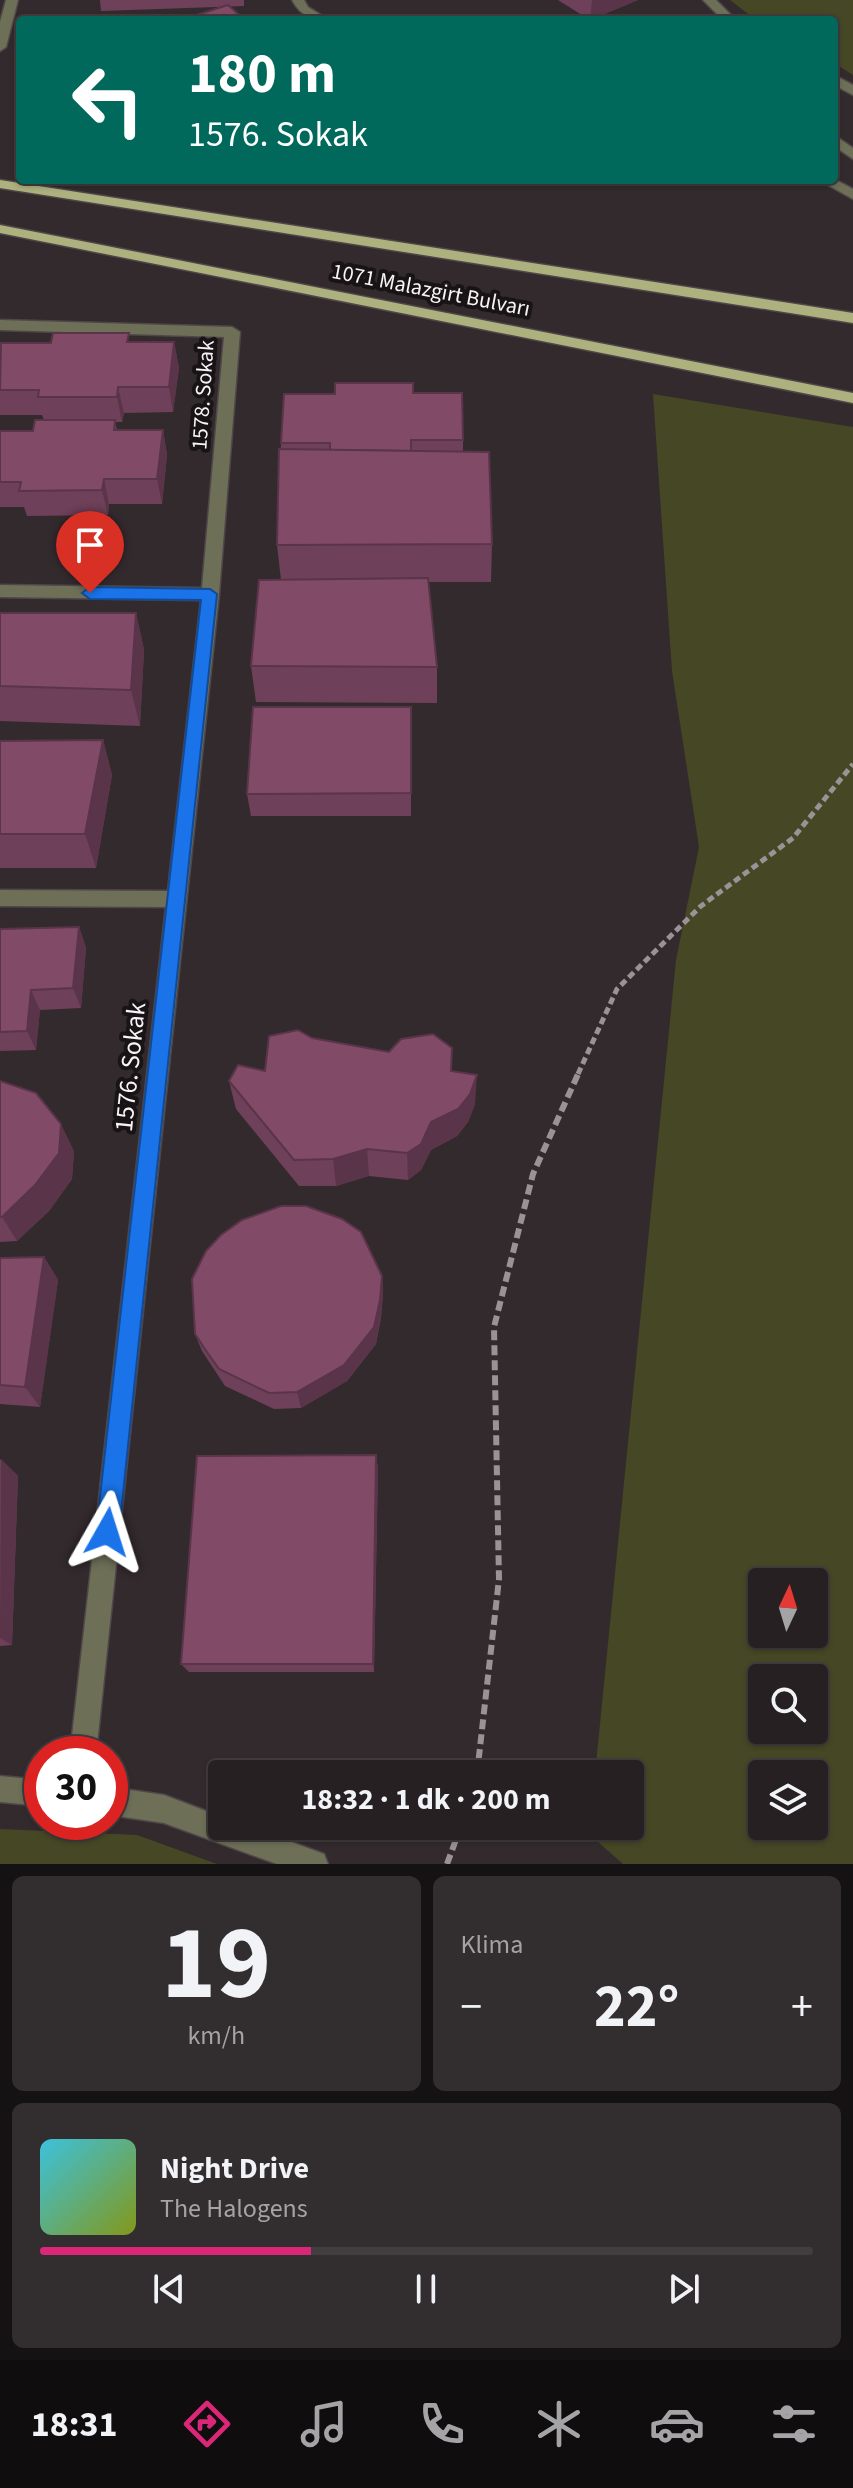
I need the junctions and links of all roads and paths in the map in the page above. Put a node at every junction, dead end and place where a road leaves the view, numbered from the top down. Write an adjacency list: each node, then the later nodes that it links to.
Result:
1 (12, 0): 6 (street)
2 (298, 0): 4 (street)
3 (709, 0): 5 (street)
4 (316, 16)
5 (726, 16)
6 (0, 47)
7 (0, 184): 11 (main road, 1071 Malazgirt Bulvarı)
8 (833, 184): 9 (street)
9 (853, 195)
10 (0, 229): 13 (main road, 1071 Malazgirt Bulvarı)
11 (853, 318)
12 (0, 325): 15 (street, 1578. Sokak)
13 (853, 398)
14 (0, 591): 15 (street)
15 (210, 594): 18 (street, 1576. Sokak)
16 (853, 764): 20 (path)
17 (0, 898): 18 (street)
18 (177, 899): 19 (street, 1576. Sokak)
19 (85, 1736)
20 (479, 1760)
21 (0, 1789): 22 (street)
22 (24, 1791)
23 (128, 1804): 25 (street)
24 (456, 1840): 26 (path)
25 (314, 1864)
26 (447, 1864)

